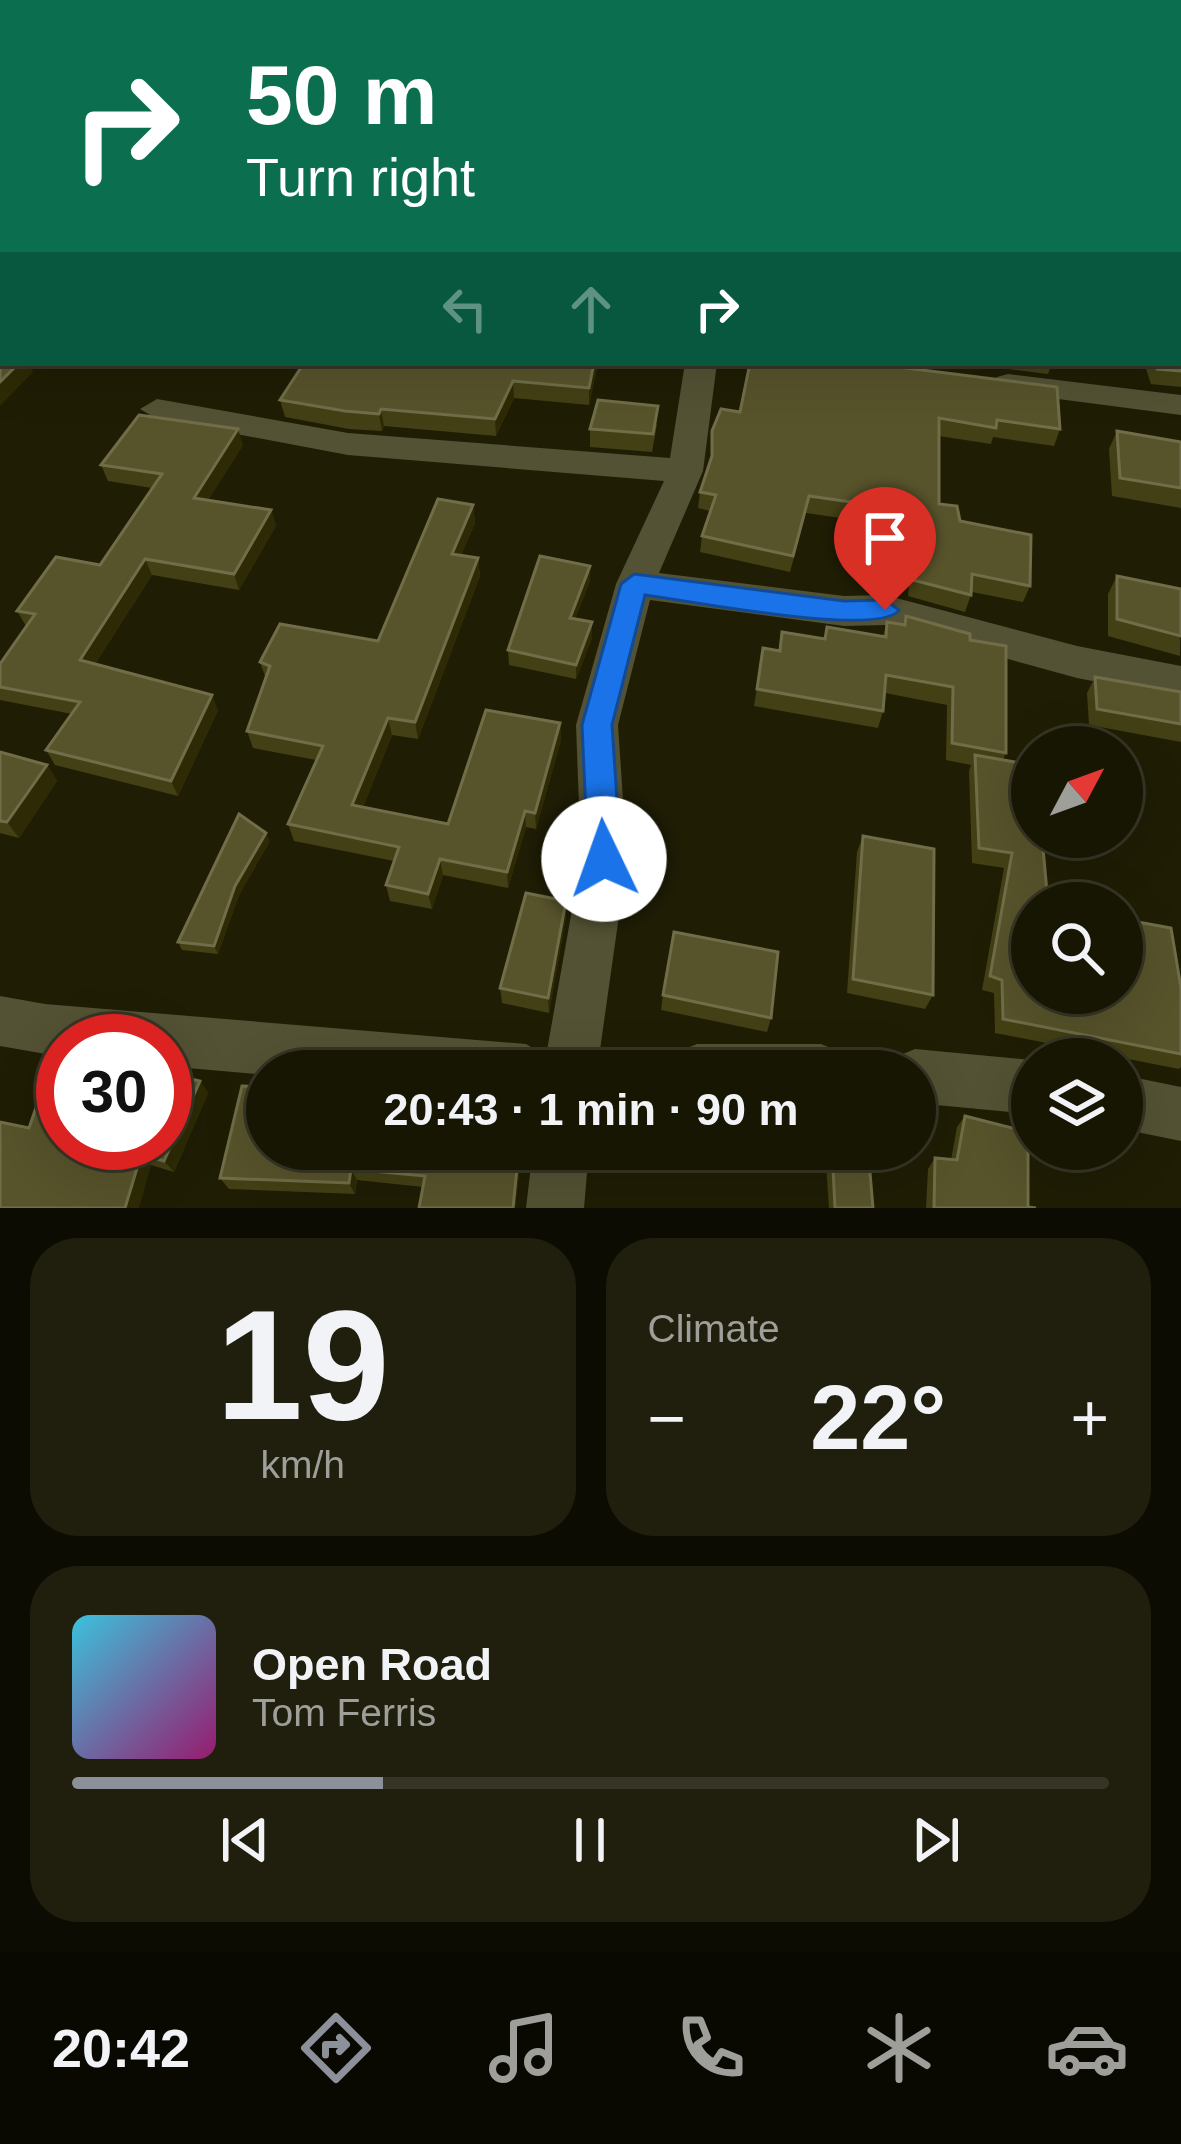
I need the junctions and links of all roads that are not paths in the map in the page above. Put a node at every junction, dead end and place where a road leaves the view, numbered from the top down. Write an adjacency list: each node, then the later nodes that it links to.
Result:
1 (701, 366): 5 (street)
2 (967, 378): 3 (street)
3 (1181, 405)
4 (157, 409): 5 (street)
5 (686, 471): 6 (street)
6 (634, 584): 7 (street); 10 (street)
7 (1181, 682)
8 (0, 1021): 9 (street)
9 (305, 1050)
10 (573, 1050)
11 (936, 1078): 12 (street)
12 (1011, 1086)
13 (1143, 1106): 14 (street)
14 (1181, 1114)
15 (559, 1170): 16 (street)
16 (554, 1208)

